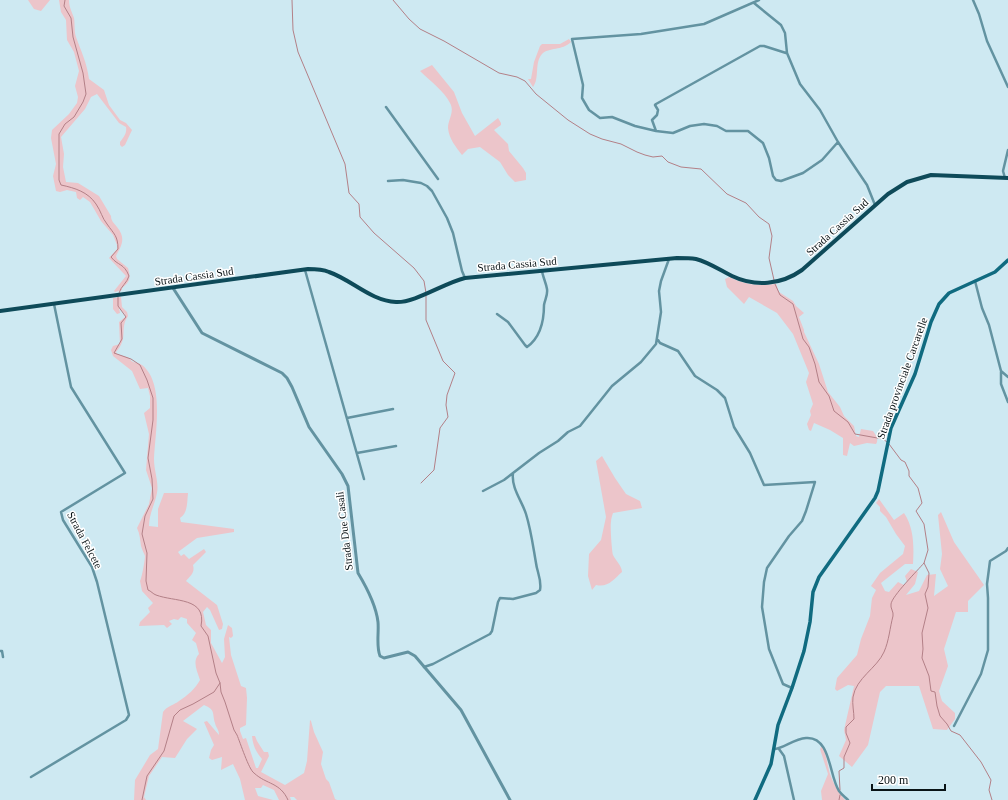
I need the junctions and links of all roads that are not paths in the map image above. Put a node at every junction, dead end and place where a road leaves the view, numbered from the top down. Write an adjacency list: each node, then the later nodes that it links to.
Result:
1 (759, 0): 3 (street)
2 (973, 0): 5 (street)
3 (754, 3): 4 (street); 7 (street)
4 (787, 53): 7 (street); 8 (street)
5 (1008, 87)
6 (386, 107): 11 (street)
7 (656, 131): 8 (street)
8 (838, 142): 13 (street)
9 (1008, 150): 10 (street)
10 (1006, 178): 13 (main road, Strada Cassia Sud)
11 (438, 179)
12 (388, 181): 18 (street)
13 (875, 206): 14 (main road, Strada Cassia Sud)
14 (669, 259): 17 (main road, Strada Cassia Sud); 24 (street)
15 (1008, 260): 19 (main road, Strada provinciale Carcarelle)
16 (305, 269): 18 (main road, Strada Cassia Sud); 20 (main road, Strada Cassia Sud); 29 (street)
17 (542, 271): 18 (main road, Strada Cassia Sud); 23 (street)
18 (465, 278)
19 (975, 281): 25 (street); 39 (main road, Strada provinciale Carcarelle)
20 (173, 288): 21 (main road, Strada Cassia Sud); 38 (street, Strada Due Casali)
21 (54, 304): 22 (main road, Strada Cassia Sud); 42 (street, Strada Felcete)
22 (0, 311)
23 (497, 314)
24 (658, 340): 32 (street); 39 (street)
25 (1002, 372): 26 (street); 27 (street)
26 (1008, 377)
27 (1008, 402)
28 (393, 409): 29 (street)
29 (347, 418): 31 (street)
30 (396, 446): 31 (street)
31 (357, 454): 33 (street)
32 (513, 473): 34 (street); 38 (street)
33 (364, 479)
34 (483, 491)
35 (1008, 548): 40 (street)
36 (0, 651): 37 (street)
37 (3, 657)
38 (424, 667): 43 (street, Strada Due Casali)
39 (792, 688): 41 (main road, Strada provinciale Carcarelle)
40 (954, 726)
41 (777, 749): 44 (main road, Strada provinciale Carcarelle); 45 (street); 46 (street)
42 (31, 777)
43 (510, 800)
44 (755, 800)
45 (794, 800)
46 (848, 800)

